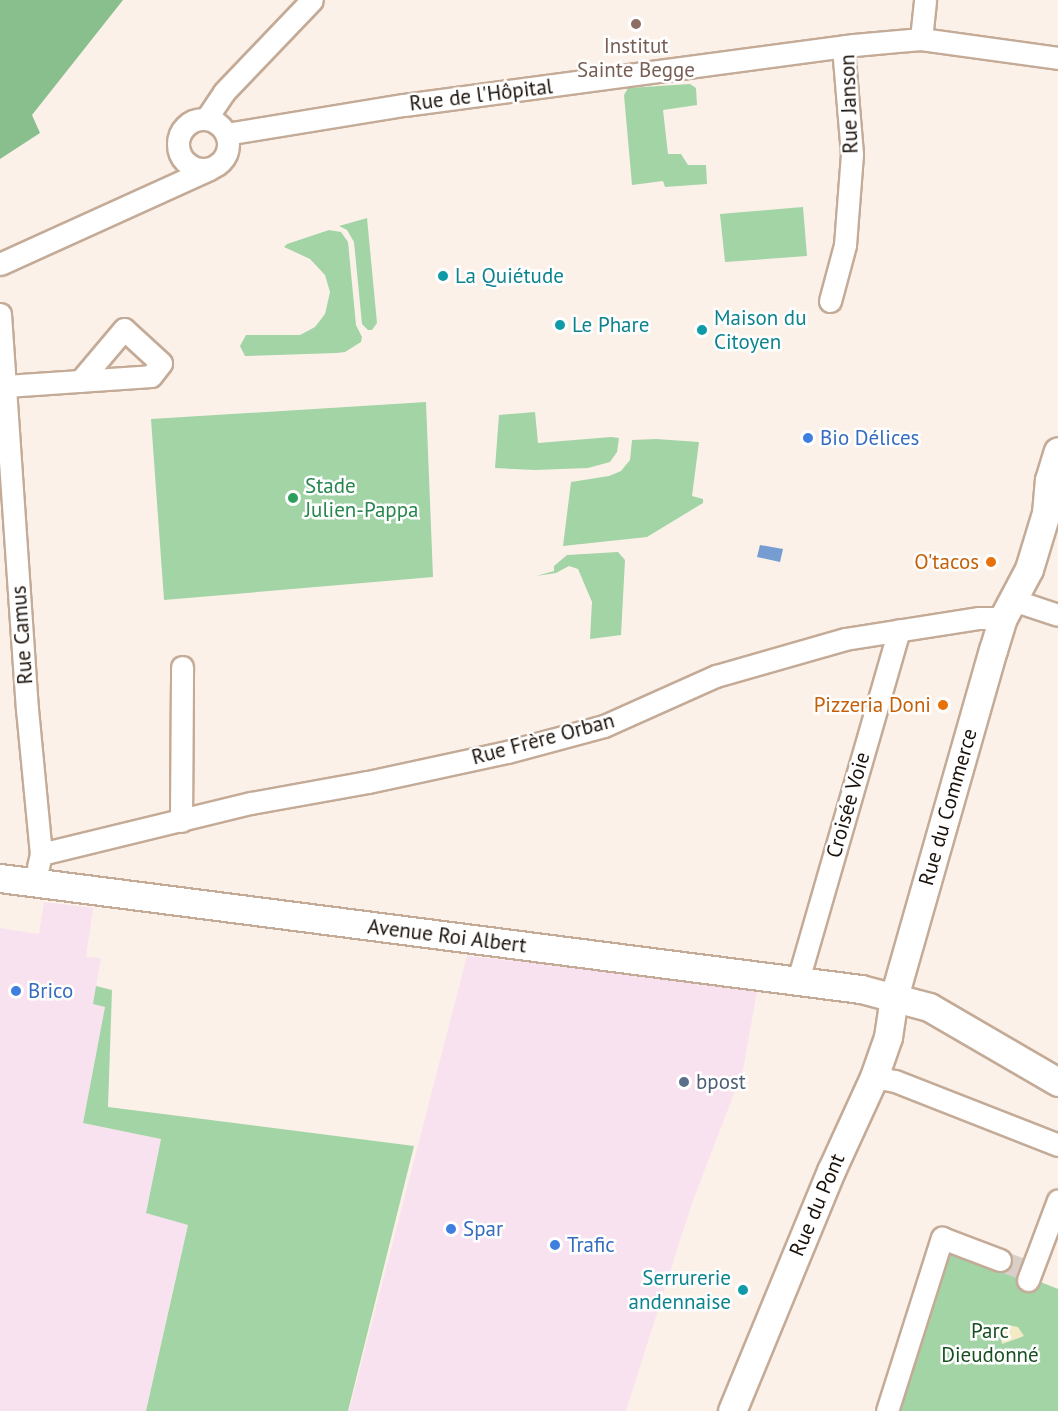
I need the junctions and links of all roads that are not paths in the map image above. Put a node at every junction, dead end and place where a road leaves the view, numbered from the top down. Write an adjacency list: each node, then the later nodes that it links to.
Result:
1 (312, 0): 6 (street)
2 (925, 0): 3 (street)
3 (921, 39): 4 (street, Rue Janson); 5 (street, Rue Janson)
4 (843, 46): 7 (street, Rue de l'Hôpital); 12 (street, Rue Janson)
5 (1058, 58)
6 (206, 119): 7 (street); 8 (street)
7 (226, 134): 9 (street)
8 (180, 153): 9 (street); 10 (street)
9 (209, 169): 10 (street)
10 (159, 190): 11 (street)
11 (0, 264)
12 (830, 301)
13 (1, 322): 15 (street, Rue Camus)
14 (80, 381): 15 (street)
15 (6, 386): 22 (street, Rue Camus)
16 (1057, 460): 17 (main road, Rue du Commerce)
17 (1008, 609): 18 (street, Rue Frère Orban); 19 (street, Rue Frère Orban); 26 (main road, Rue du Commerce)
18 (1058, 615)
19 (899, 630): 21 (street, Rue Frère Orban); 25 (street, Croisée Voie)
20 (182, 667): 21 (street)
21 (181, 821): 22 (street, Rue Frère Orban)
22 (41, 855): 24 (street, Rue Camus)
23 (0, 878): 24 (main road, Avenue Roi Albert)
24 (34, 883): 25 (main road, Avenue Roi Albert)
25 (798, 980): 26 (main road, Avenue Roi Albert)
26 (894, 997): 27 (main road, Rue du Pont); 28 (main road, Avenue Roi Albert)
27 (874, 1077): 29 (street); 33 (main road, Rue du Pont)
28 (1058, 1082)
29 (1058, 1145)
30 (1058, 1200): 32 (street)
31 (1000, 1260): 34 (street)
32 (1028, 1273)
33 (732, 1411)
34 (887, 1411)

